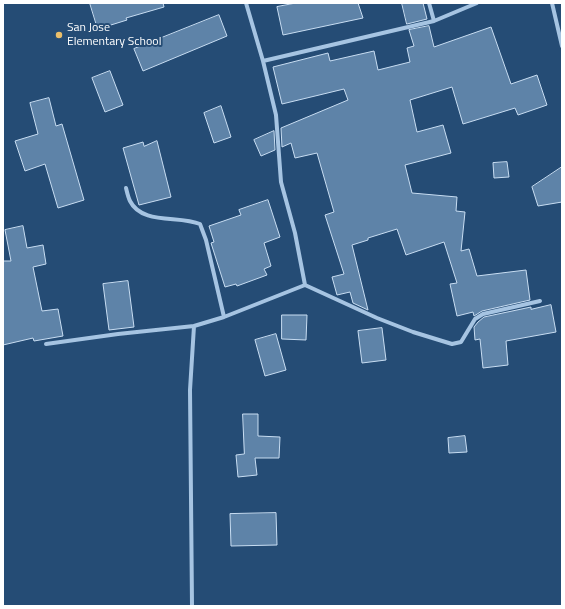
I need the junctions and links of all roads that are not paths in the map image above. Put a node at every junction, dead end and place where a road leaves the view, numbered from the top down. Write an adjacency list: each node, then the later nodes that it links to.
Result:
1 (246, 3): 7 (street)
2 (429, 3): 5 (street)
3 (477, 3): 5 (street)
4 (552, 3): 6 (street)
5 (434, 21): 7 (street)
6 (562, 46)
7 (263, 61): 9 (street)
8 (126, 188): 11 (street)
9 (305, 285): 10 (street); 11 (street)
10 (540, 301)
11 (224, 317): 12 (street)
12 (194, 326): 13 (street); 14 (street)
13 (46, 344)
14 (192, 606)

